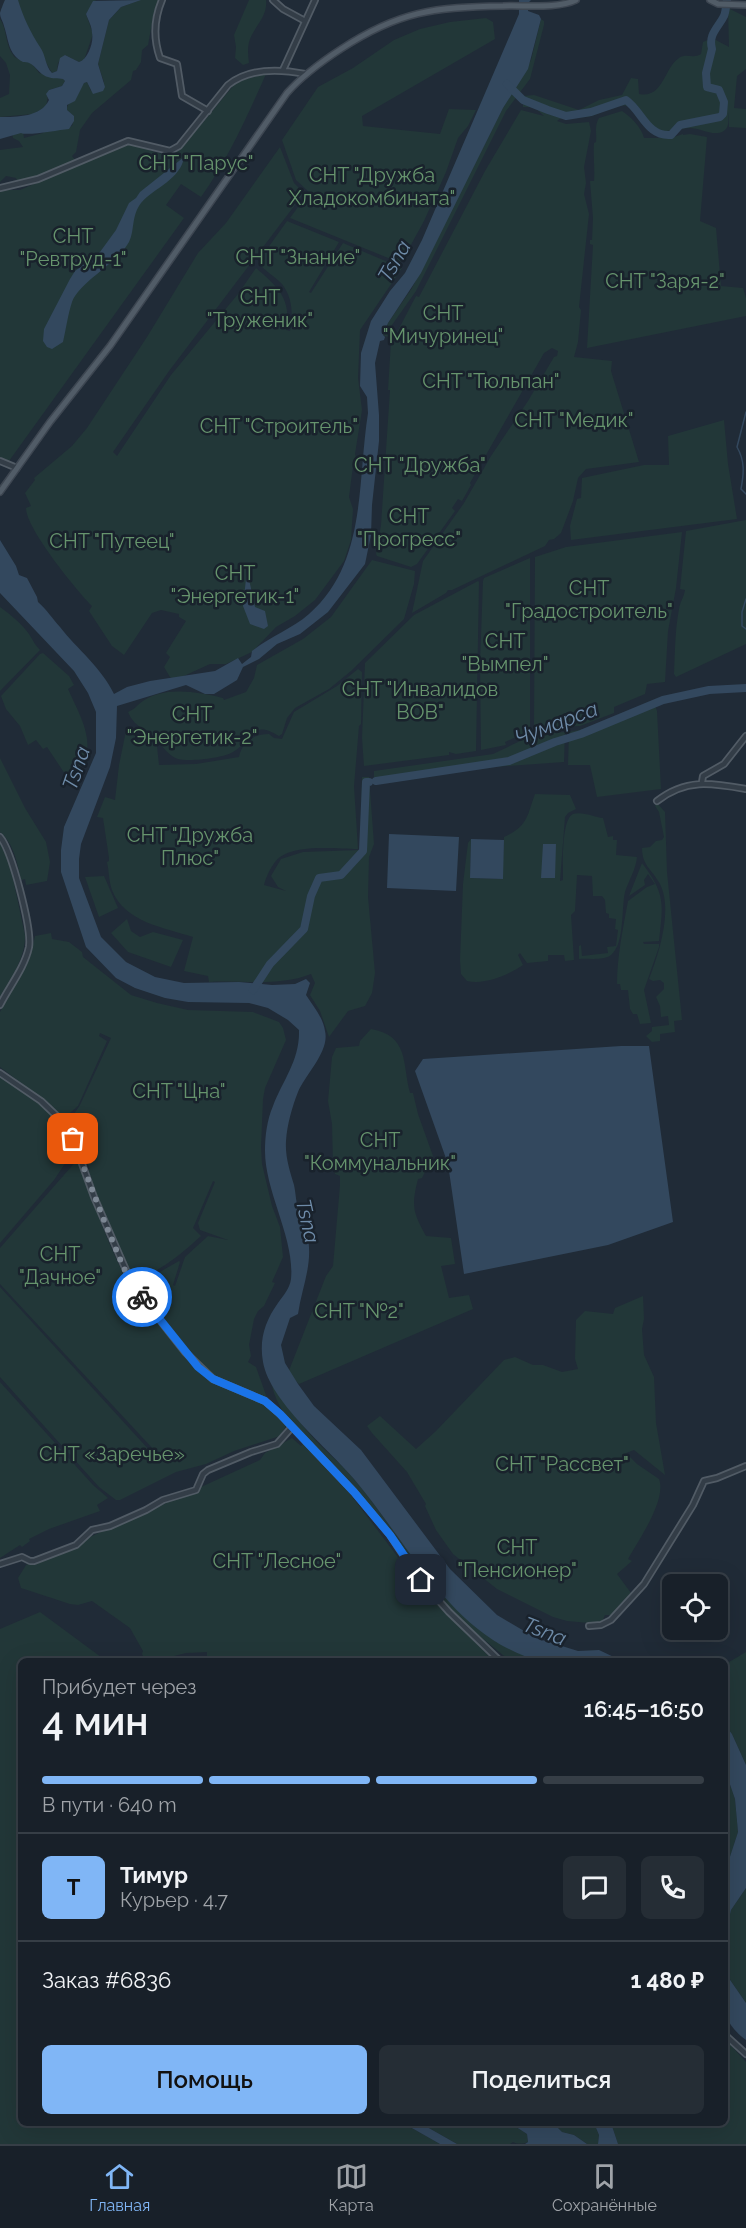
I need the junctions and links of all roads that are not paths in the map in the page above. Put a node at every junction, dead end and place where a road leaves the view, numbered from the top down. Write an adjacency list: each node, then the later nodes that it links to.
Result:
1 (162, 0): 10 (street)
2 (273, 0): 7 (street)
3 (315, 0): 7 (street)
4 (576, 0): 9 (main road)
5 (710, 0): 6 (main road)
6 (746, 5)
7 (305, 21): 8 (street)
8 (283, 70): 9 (street); 10 (street)
9 (305, 74): 13 (main road)
10 (208, 111): 11 (street)
11 (1, 189)
12 (0, 461): 13 (street)
13 (17, 468): 14 (main road)
14 (0, 492)
15 (746, 736): 16 (street)
16 (702, 782): 17 (street); 18 (street)
17 (746, 789)
18 (657, 801)
19 (0, 837): 20 (street)
20 (0, 1005)
21 (0, 1073): 22 (street)
22 (292, 1427): 24 (street); 26 (street)
23 (746, 1466): 25 (street)
24 (0, 1564)
25 (589, 1626)
26 (497, 1658)
27 (728, 2038): 28 (street)
28 (746, 2054)

